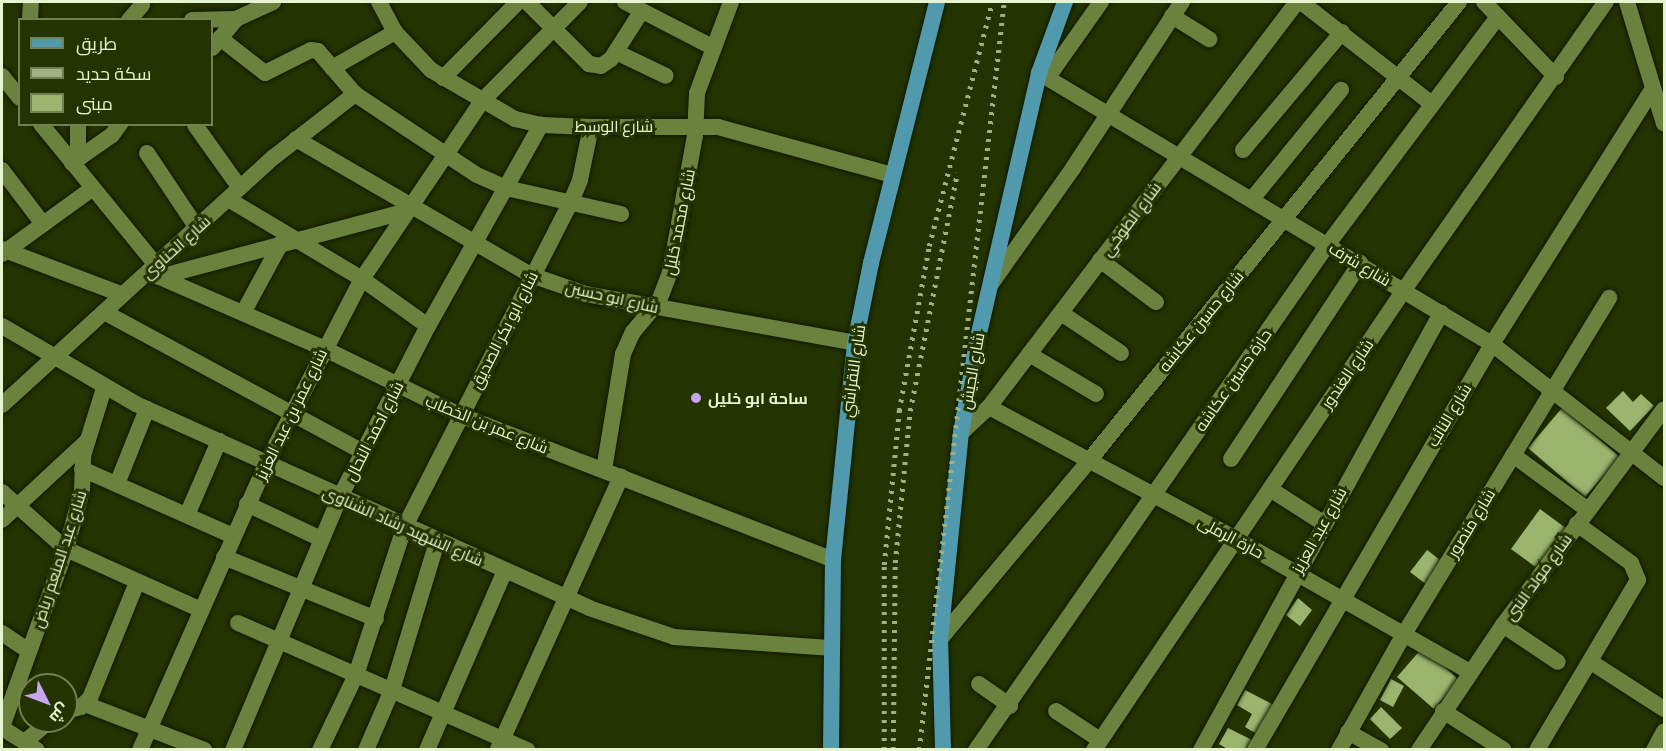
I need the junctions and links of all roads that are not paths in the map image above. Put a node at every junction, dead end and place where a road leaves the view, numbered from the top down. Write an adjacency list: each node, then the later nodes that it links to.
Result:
1 (273, 2): 22 (street)
2 (518, 2): 37 (street)
3 (527, 2): 24 (street)
4 (580, 2): 24 (street, شارع عمر بن عبد العزيز)
5 (625, 2): 18 (street)
6 (731, 2): 29 (street, شارع محمد خليل)
7 (937, 2): 60 (main road, شارع النقراشي)
8 (1065, 2): 32 (main road, شارع الجيش)
9 (1101, 2): 32 (street)
10 (1182, 2): 19 (street)
11 (1299, 2): 26 (street); 57 (street, شارع الطوخي)
12 (1459, 2): 33 (street, شارع حسين عكاشه)
13 (1484, 2): 20 (street)
14 (1606, 2): 36 (street, شارع الغندور)
15 (1627, 2): 38 (street)
16 (382, 3): 25 (street, شارع الوسط)
17 (142, 5): 21 (street)
18 (641, 12): 29 (street); 30 (street)
19 (1172, 16): 27 (street); 44 (street)
20 (1498, 17): 36 (street); 43 (street, حارة حسين عكاشه)
21 (131, 18)
22 (236, 19): 23 (street); 28 (street)
23 (213, 20)
24 (553, 26): 30 (street); 42 (street, شارع عمر بن عبد العزيز)
25 (395, 32): 31 (street); 37 (street, شارع الوسط)
26 (1342, 32): 33 (street); 54 (street)
27 (1209, 39)
28 (216, 43): 31 (street)
29 (714, 48): 51 (street, شارع محمد خليل)
30 (616, 52): 35 (street)
31 (332, 68): 40 (street)
32 (1044, 75): 44 (street, شارع شرف); 81 (main road, شارع الجيش)
33 (1397, 75): 43 (street); 69 (street, شارع حسين عكاشه)
34 (2, 76): 41 (street)
35 (666, 76)
36 (1556, 76): 82 (street, شارع الغندور)
37 (443, 78): 42 (street, شارع الوسط)
38 (1653, 87): 45 (street); 94 (street, شارع النائب)
39 (1341, 90): 64 (street)
40 (355, 94): 53 (street, شارع الحناوى); 56 (street)
41 (18, 96)
42 (482, 102): 46 (street, شارع الوسط); 56 (street, شارع عمر بن عبد العزيز)
43 (1432, 104): 73 (street, حارة حسين عكاشه)
44 (1108, 113): 57 (street, شارع شرف); 81 (street)
45 (1665, 124)
46 (541, 125): 52 (street, شارع الوسط); 63 (street, شارع احمد النحال)
47 (43, 126): 58 (street)
48 (78, 126): 58 (street)
49 (119, 126): 58 (street)
50 (196, 126): 62 (street)
51 (696, 126): 52 (street, شارع الوسط); 60 (street, شارع الوسط); 86 (street, شارع محمد خليل)
52 (591, 128): 66 (street, شارع ابو بكر الصديق)
53 (296, 139): 62 (street, شارع الحناوى); 67 (street, شارع ابو حسين)
54 (1243, 150)
55 (147, 153): 71 (street)
56 (442, 155): 63 (street); 67 (street, شارع عمر بن عبد العزيز)
57 (1179, 155): 64 (street, شارع شرف); 76 (street, شارع الطوخي)
58 (72, 163): 61 (street)
59 (2, 170): 70 (street)
60 (892, 176): 93 (main road, شارع النقراشي)
61 (93, 188): 70 (street); 78 (street)
62 (240, 188): 65 (street, شارع الحناوى)
63 (506, 188): 66 (street); 74 (street, شارع احمد النحال)
64 (1252, 199): 69 (street, شارع شرف)
65 (228, 200): 71 (street, شارع الحناوى); 72 (street)
66 (570, 204): 68 (street); 79 (street, شارع ابو بكر الصديق)
67 (406, 209): 72 (street); 74 (street, شارع ابو حسين); 80 (street, شارع عمر بن عبد العزيز)
68 (621, 214)
69 (1284, 218): 73 (street, شارع شرف); 116 (street, شارع حسين عكاشه)
70 (43, 224): 75 (street)
71 (197, 228): 78 (street, شارع الحناوى)
72 (289, 241): 78 (street); 80 (street); 90 (street)
73 (1328, 244): 77 (street, شارع شرف); 125 (street, حارة حسين عكاشه)
74 (474, 245): 79 (street, شارع ابو حسين); 92 (street, شارع احمد النحال)
75 (3, 251): 83 (street)
76 (1100, 260): 85 (street); 88 (street, شارع الطوخي)
77 (1360, 263): 82 (street, شارع شرف); 115 (street)
78 (154, 271): 83 (street, شارع الحناوى); 90 (street, شارع عمر بن الخطاب)
79 (531, 275): 86 (street, شارع ابو حسين); 108 (street, شارع ابو بكر الصديق)
80 (362, 279): 92 (street); 95 (street, شارع عمر بن عبد العزيز)
81 (989, 287): 109 (main road, شارع الجيش)
82 (1404, 290): 89 (street, شارع شرف); 123 (street, شارع الغندور)
83 (123, 295): 87 (street, شارع الحناوى)
84 (1609, 298): 101 (street, شارع منصور)
85 (1156, 302)
86 (653, 307): 93 (street, شارع ابو حسين); 119 (street, شارع محمد خليل)
87 (104, 312): 98 (street, شارع الحناوى); 107 (street)
88 (1061, 313): 96 (street); 97 (street, شارع الطوخي)
89 (1441, 313): 94 (street, شارع شرف); 132 (street, شارع عبد العزيز)
90 (243, 314): 95 (street, شارع عمر بن الخطاب)
91 (2, 326): 98 (street, شارع الشهيد رشاد الشناوى)
92 (428, 326): 99 (street, شارع احمد النحال)
93 (855, 344): 141 (main road, شارع النقراشي)
94 (1492, 344): 101 (street, شارع شرف); 147 (street, شارع النائب)
95 (323, 348): 99 (street, شارع عمر بن الخطاب); 107 (street, شارع عمر بن عبد العزيز)
96 (1121, 353)
97 (1029, 354): 102 (street); 104 (street, شارع الطوخي)
98 (53, 358): 100 (street, شارع الشهيد رشاد الشناوى); 103 (street, شارع الحناوى)
99 (396, 386): 108 (street, شارع عمر بن الخطاب); 112 (street, شارع احمد النحال)
100 (104, 388): 106 (street, شارع الشهيد رشاد الشناوى); 110 (street, شارع عبد المنعم رياض)
101 (1552, 388): 113 (street, شارع شرف); 114 (street, شارع منصور)
102 (1096, 394)
103 (2, 405)
104 (989, 407): 109 (street, شارع الطوخي); 116 (street, حارة الرملى)
105 (1665, 409): 113 (street, شارع مولد النبى)
106 (147, 410): 111 (street, شارع الشهيد رشاد الشناوى); 122 (street)
107 (290, 413): 112 (street); 117 (street, شارع عمر بن عبد العزيز)
108 (460, 416): 119 (street, شارع عمر بن الخطاب); 134 (street, شارع ابو بكر الصديق)
109 (961, 433): 154 (main road, شارع الجيش)
110 (87, 441): 118 (street, شارع عبد المنعم رياض); 128 (street)
111 (219, 441): 117 (street, شارع الشهيد رشاد الشناوى); 130 (street)
112 (363, 452): 126 (street, شارع احمد النحال)
113 (1633, 452): 121 (street, شارع شرف); 129 (street, شارع مولد النبى)
114 (1512, 455): 129 (street); 153 (street, شارع منصور)
115 (1231, 459)
116 (1088, 462): 125 (street, حارة الرملى); 154 (street, شارع حسين عكاشه)
117 (266, 464): 126 (street, شارع الشهيد رشاد الشناوى); 127 (street, شارع عمر بن عبد العزيز)
118 (82, 469): 122 (street); 139 (street, شارع عبد المنعم رياض)
119 (604, 470): 120 (street, شارع عمر بن الخطاب)
120 (621, 476): 141 (street, شارع عمر بن الخطاب); 146 (street)
121 (1665, 478)
122 (117, 484): 130 (street)
123 (1270, 489): 132 (street); 137 (street, شارع الغندور)
124 (2, 492): 128 (street)
125 (1152, 496): 137 (street, حارة الرملى); 165 (street, حارة حسين عكاشه)
126 (340, 497): 134 (street, شارع الشهيد رشاد الشناوى); 136 (street, شارع احمد النحال)
127 (247, 504): 135 (street, شارع عمر بن عبد العزيز); 136 (street)
128 (16, 507): 131 (street); 139 (street)
129 (1588, 510): 133 (street, شارع مولد النبى)
130 (187, 515): 135 (street)
131 (2, 520)
132 (1323, 523): 143 (street, شارع عبد العزيز)
133 (1577, 524): 151 (street, شارع مولد النبى); 159 (street)
134 (404, 528): 138 (street, شارع الشهيد رشاد الشناوى); 149 (street, شارع ابو بكر الصديق)
135 (233, 536): 140 (street, شارع عمر بن عبد العزيز)
136 (321, 539): 145 (street, شارع احمد النحال)
137 (1236, 539): 143 (street, حارة الرملى); 177 (street, شارع الغندور)
138 (437, 542): 142 (street, شارع الشهيد رشاد الشناوى); 163 (street)
139 (66, 549): 144 (street); 157 (street, شارع عبد المنعم رياض)
140 (224, 557): 145 (street); 148 (street, شارع عمر بن عبد العزيز)
141 (832, 560): 156 (main road, شارع النقراشي)
142 (505, 571): 146 (street, شارع الشهيد رشاد الشناوى); 170 (street)
143 (1296, 573): 147 (street, حارة الرملى); 188 (street, شارع عبد العزيز)
144 (137, 582): 148 (street); 164 (street)
145 (299, 589): 149 (street); 155 (street, شارع احمد النحال)
146 (566, 598): 156 (street, شارع الشهيد رشاد الشناوى); 175 (street)
147 (1340, 598): 153 (street, حارة الرملى); 189 (street, شارع النائب)
148 (199, 609): 171 (street, شارع عمر بن عبد العزيز)
149 (376, 619): 161 (street, شارع ابو بكر الصديق)
150 (238, 623): 155 (street)
151 (1503, 625): 158 (street); 160 (street, شارع مولد النبى)
152 (2, 633): 157 (street)
153 (1404, 634): 160 (street, حارة الرملى); 173 (street, شارع منصور)
154 (940, 639): 187 (main road, شارع الجيش)
155 (278, 641): 161 (street); 181 (street, شارع احمد النحال)
156 (830, 648): 186 (main road, شارع النقراشي)
157 (29, 651): 174 (street, شارع عبد المنعم رياض)
158 (1558, 662)
159 (1591, 662): 167 (street); 194 (street)
160 (1470, 672): 169 (street, شارع مولد النبى)
161 (356, 675): 163 (street); 182 (street, شارع ابو بكر الصديق)
162 (979, 684): 165 (street)
163 (392, 690): 170 (street); 183 (street)
164 (85, 704): 166 (street); 171 (street)
165 (1010, 706): 178 (street, حارة حسين عكاشه)
166 (78, 707)
167 (1665, 709)
168 (1056, 711): 177 (street)
169 (1443, 711): 192 (street, شارع مولد النبى); 193 (street)
170 (443, 713): 175 (street); 184 (street)
171 (150, 727): 179 (street, شارع عمر بن عبد العزيز); 180 (street)
172 (1665, 731): 195 (street)
173 (1348, 732): 190 (street, شارع منصور); 191 (street)
174 (4, 733): 176 (street)
175 (500, 744): 185 (street)
176 (32, 745)
177 (1097, 745)
178 (979, 749)
179 (140, 750)
180 (204, 750)
181 (233, 750)
182 (320, 750)
183 (366, 750)
184 (427, 750)
185 (527, 750)
186 (831, 750)
187 (943, 750)
188 (1201, 750)
189 (1255, 750)
190 (1339, 750)
191 (1381, 750)
192 (1419, 750)
193 (1504, 750)
194 (1537, 750)
195 (1654, 750)

